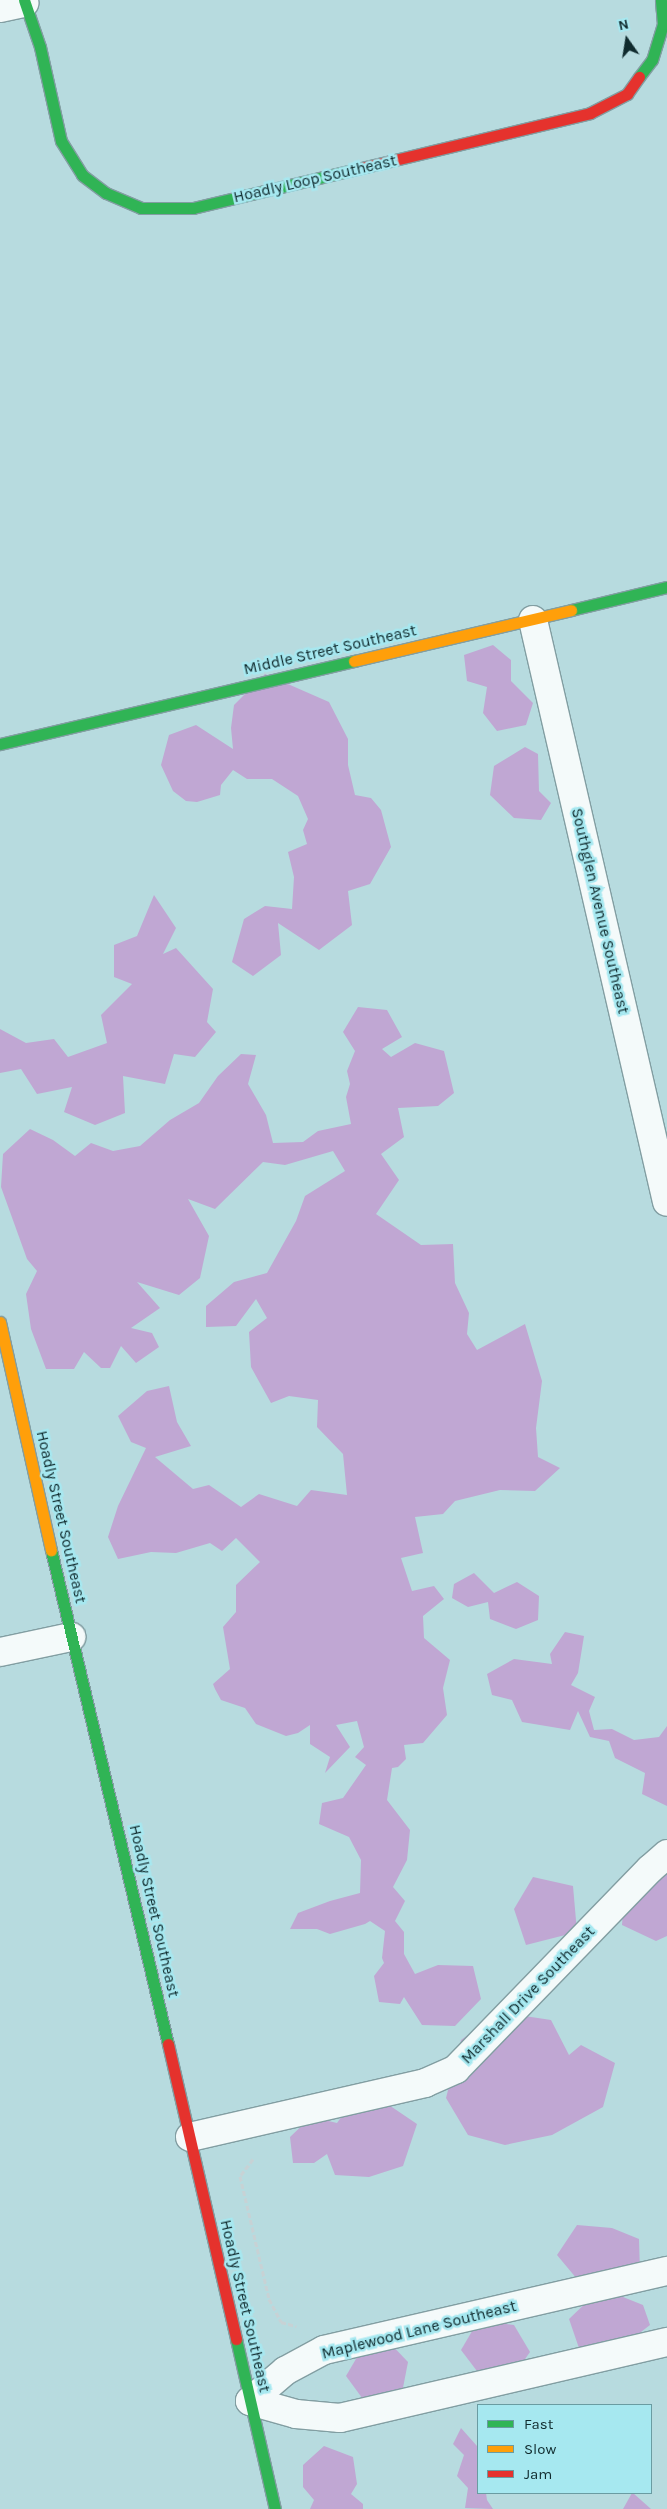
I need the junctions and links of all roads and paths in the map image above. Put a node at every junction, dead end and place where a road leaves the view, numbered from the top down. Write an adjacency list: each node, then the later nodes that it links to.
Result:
1 (661, 0): 2 (street, Hoadly Loop Southeast)
2 (16, 4)
3 (667, 588): 4 (street, Middle Street Southeast)
4 (533, 620): 5 (street, Middle Street Southeast); 6 (street, Southglen Avenue Southeast)
5 (0, 744)
6 (660, 1140): 7 (street, Southglen Avenue Southeast)
7 (667, 1202)
8 (0, 1322): 9 (street, Hoadly Street Southeast)
9 (71, 1637): 10 (street); 12 (street, Hoadly Street Southeast)
10 (0, 1652)
11 (667, 1854): 12 (street, Marshall Drive Southeast)
12 (190, 2137): 17 (street, Hoadly Street Southeast)
13 (255, 2156): 15 (path)
14 (667, 2271): 17 (street, Maplewood Lane Southeast)
15 (304, 2328)
16 (667, 2342): 17 (street)
17 (250, 2401): 18 (street, Hoadly Street Southeast)
18 (275, 2509)

